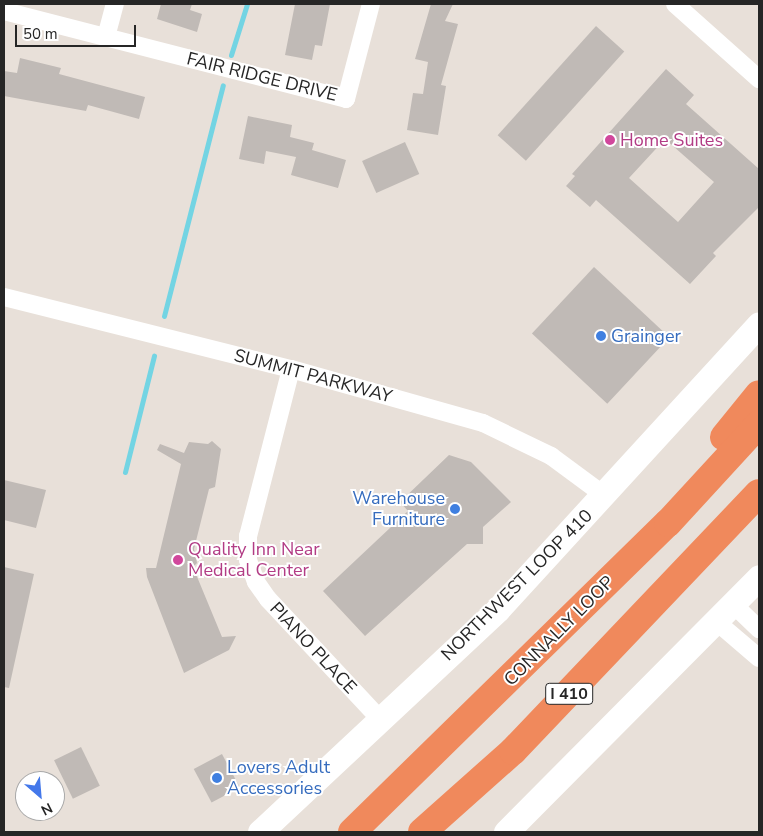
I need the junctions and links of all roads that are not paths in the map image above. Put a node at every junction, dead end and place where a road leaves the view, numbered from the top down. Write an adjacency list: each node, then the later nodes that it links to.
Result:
1 (115, 4): 5 (street)
2 (371, 4): 5 (street, FAIR RIDGE DRIVE)
3 (675, 4): 6 (street)
4 (4, 11): 5 (street, FAIR RIDGE DRIVE)
5 (106, 37)
6 (759, 79)
7 (4, 297): 9 (street, SUMMIT PARKWAY)
8 (759, 324): 13 (main road, NORTHWEST LOOP 410)
9 (291, 369): 13 (street, SUMMIT PARKWAY); 19 (street, PIANO PLACE)
10 (759, 394): 15 (highway)
11 (759, 424): 15 (highway, CONNALLY LOOP / I 410)
12 (759, 493): 22 (highway, I 410)
13 (605, 496): 19 (main road, NORTHWEST LOOP 410)
14 (759, 577): 16 (main road)
15 (592, 598): 21 (highway, CONNALLY LOOP / I 410)
16 (726, 614): 17 (street); 18 (street); 23 (main road)
17 (759, 629)
18 (759, 658)
19 (380, 719): 20 (main road, NORTHWEST LOOP 410)
20 (260, 832)
21 (352, 832)
22 (422, 832)
23 (506, 832)

